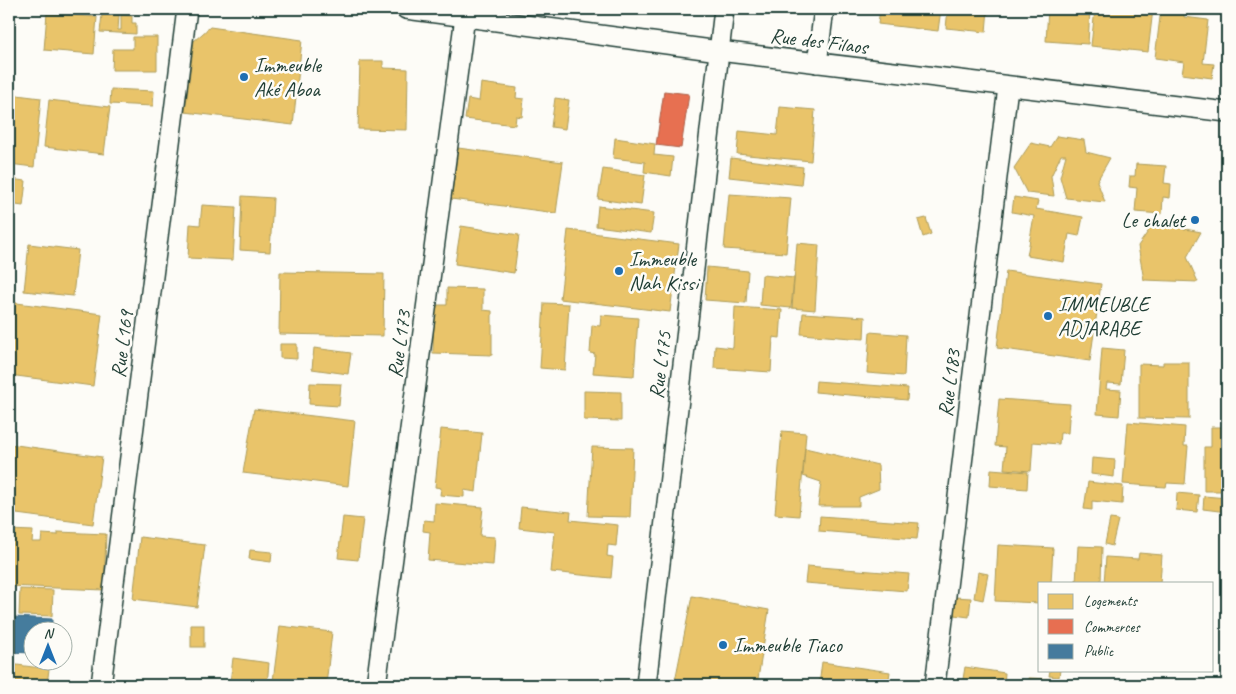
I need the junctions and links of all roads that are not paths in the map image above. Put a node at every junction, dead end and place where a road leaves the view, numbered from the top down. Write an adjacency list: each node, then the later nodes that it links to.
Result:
1 (187, 9): 10 (street, Rue L169)
2 (406, 9): 5 (street, Rue des Filaos)
3 (724, 9): 6 (street, Rue L175)
4 (824, 9): 7 (street)
5 (466, 12): 6 (street, Rue des Filaos); 11 (street, Rue L173)
6 (719, 51): 7 (street, Rue des Filaos); 12 (street, Rue L175)
7 (817, 63): 8 (street, Rue des Filaos)
8 (1008, 87): 9 (street, Rue des Filaos); 13 (street, Rue L183)
9 (1227, 112)
10 (101, 685)
11 (376, 685)
12 (646, 685)
13 (935, 685)

